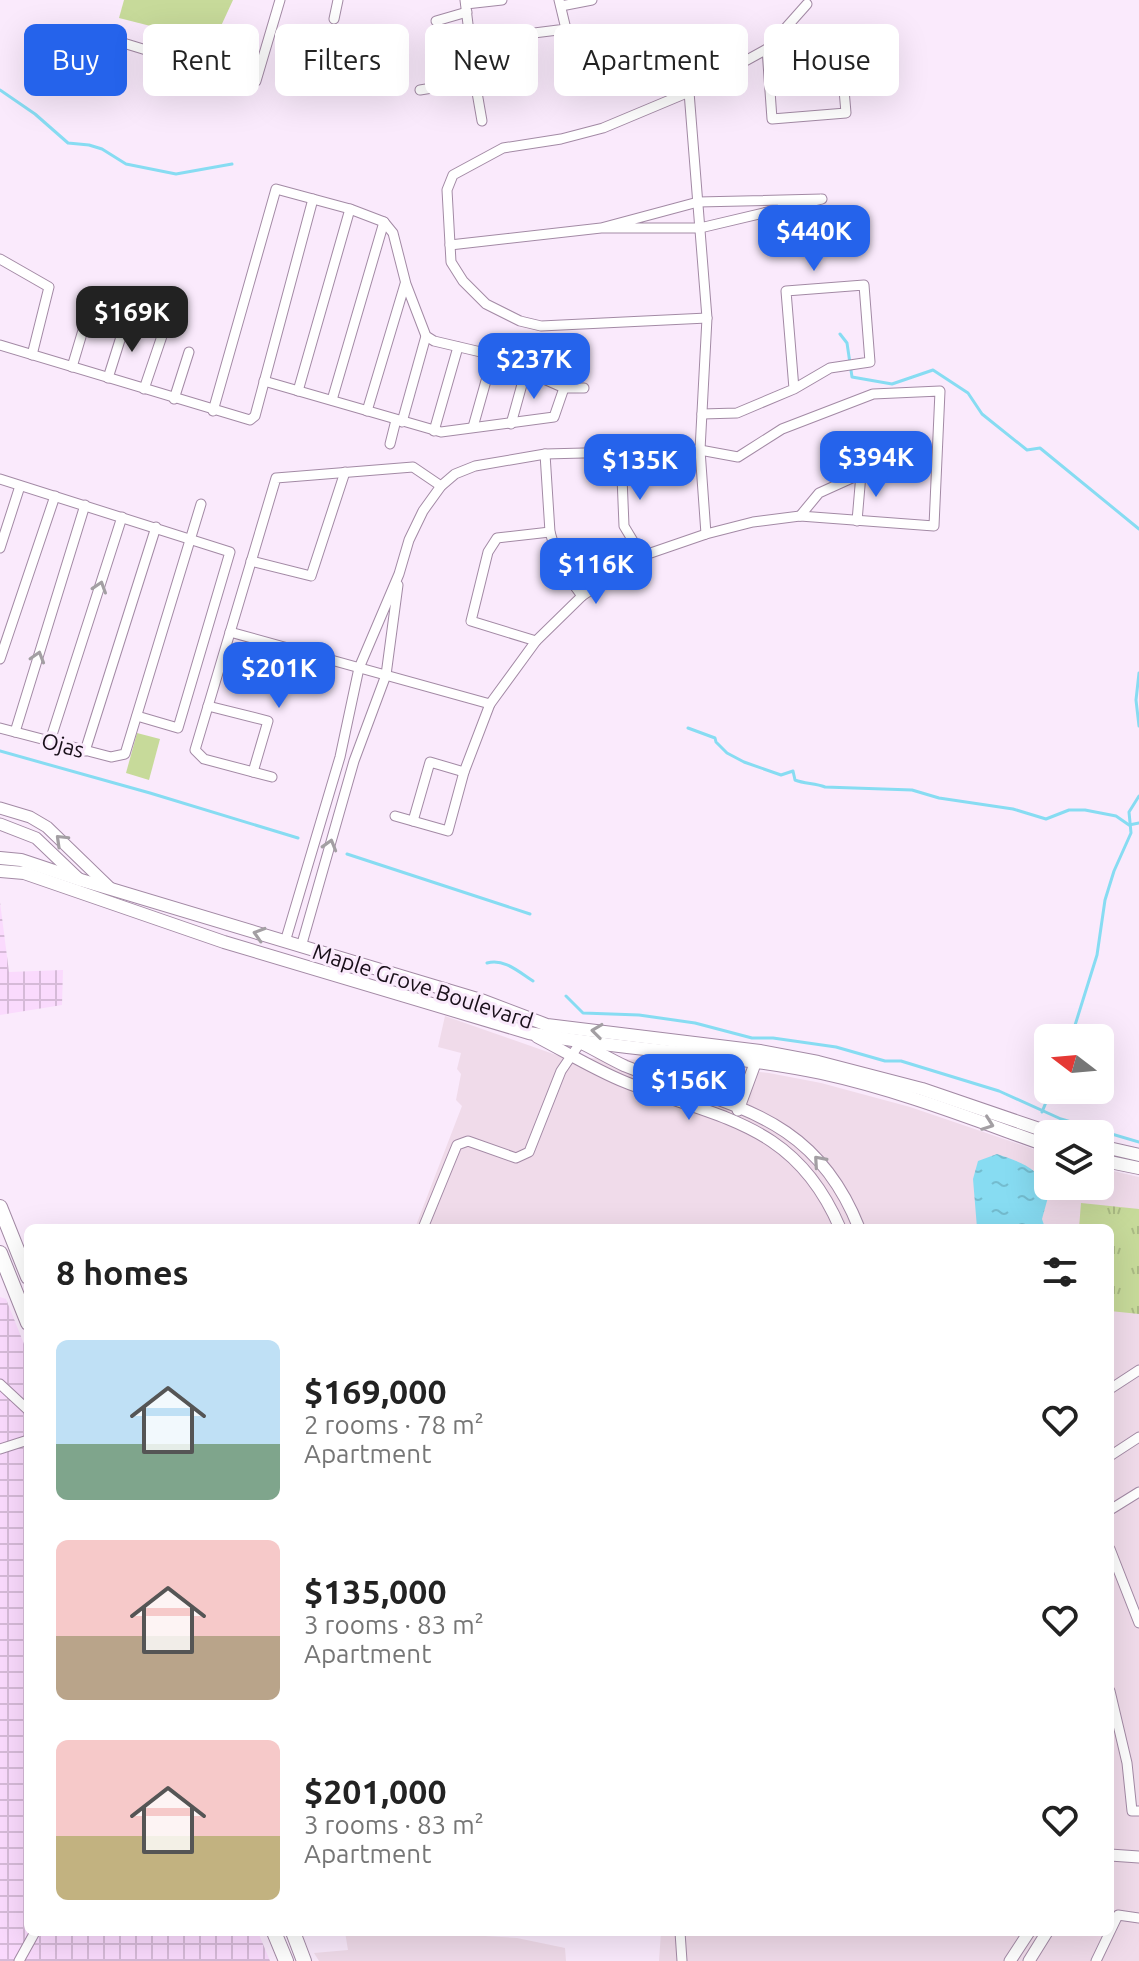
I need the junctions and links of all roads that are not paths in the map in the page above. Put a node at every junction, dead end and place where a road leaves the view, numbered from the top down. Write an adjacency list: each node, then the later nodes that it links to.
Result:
1 (280, 0): 12 (street)
2 (338, 0): 8 (street)
3 (502, 0): 7 (street)
4 (592, 0): 5 (street)
5 (560, 3): 10 (street)
6 (807, 4): 11 (street)
7 (466, 6): 9 (street)
8 (334, 19)
9 (436, 21)
10 (565, 24)
11 (789, 24)
12 (127, 44)
13 (425, 89): 14 (street)
14 (420, 90)
15 (478, 96): 20 (street)
16 (679, 96): 27 (street)
17 (689, 96): 22 (street)
18 (770, 96): 19 (street)
19 (845, 96)
20 (482, 121)
21 (313, 199): 23 (street); 43 (street); 51 (street)
22 (698, 202): 25 (street); 26 (street); 26 (street)
23 (350, 209): 24 (street); 48 (street)
24 (384, 222): 29 (street); 50 (street)
25 (601, 228): 26 (street); 27 (street)
26 (700, 228): 31 (street)
27 (450, 245): 31 (street)
28 (0, 259): 38 (street)
29 (406, 284): 34 (street); 52 (street)
30 (92, 300): 40 (street)
31 (707, 318): 53 (street)
32 (126, 321): 42 (street)
33 (162, 336): 46 (street)
34 (426, 336): 36 (street); 54 (street)
35 (0, 345): 38 (street)
36 (458, 347): 39 (street); 57 (street)
37 (189, 352): 49 (street)
38 (32, 355): 40 (street)
39 (493, 356): 41 (street); 56 (street)
40 (72, 367): 42 (street)
41 (526, 370): 44 (street); 55 (street)
42 (108, 378): 46 (street)
43 (264, 381): 48 (street); 51 (street)
44 (564, 388): 45 (street); 55 (street)
45 (584, 388)
46 (144, 389): 49 (street)
47 (794, 389): 47 (street); 53 (street)
48 (298, 391): 50 (street)
49 (174, 399): 51 (street)
50 (332, 400): 52 (street)
51 (213, 411)
52 (367, 411): 54 (street)
53 (702, 414): 59 (street)
54 (399, 421): 57 (street); 58 (street)
55 (511, 424): 56 (street)
56 (473, 427): 57 (street)
57 (434, 431)
58 (390, 444)
59 (700, 450): 60 (street); 71 (street); 74 (street)
60 (621, 452): 61 (street); 77 (street)
61 (545, 454): 65 (street); 73 (street)
62 (345, 472): 65 (street); 78 (street); 78 (street)
63 (0, 479): 64 (street)
64 (20, 486): 66 (street); 76 (street)
65 (441, 486): 79 (street)
66 (55, 496): 68 (street); 83 (street)
67 (201, 504): 75 (street)
68 (85, 505): 70 (street); 90 (street, one-way to 68)
69 (800, 516): 71 (street); 71 (street); 74 (street)
70 (122, 517): 72 (street); 91 (street, one-way to 70)
71 (857, 521)
72 (156, 527): 75 (street); 92 (street)
73 (550, 532): 80 (street); 82 (street)
74 (706, 534): 77 (street)
75 (191, 538): 88 (street); 88 (street)
76 (0, 548)
77 (642, 556): 80 (street)
78 (251, 561): 81 (street)
79 (399, 574): 84 (street); 85 (street)
80 (582, 596): 82 (street)
81 (230, 632): 84 (street); 87 (street)
82 (536, 641): 86 (street)
83 (0, 659)
84 (359, 668): 85 (street); 93 (street)
85 (386, 675): 86 (street); 94 (street)
86 (490, 704): 96 (street)
87 (208, 706): 95 (street); 95 (street)
88 (137, 716): 92 (street, Ojas)
89 (0, 728): 90 (street, Ojas)
90 (15, 732): 91 (street, Ojas)
91 (50, 741): 92 (street, Ojas)
92 (85, 751)
93 (340, 757): 94 (street); 106 (street)
94 (354, 761): 107 (street, one-way to 94)
95 (253, 772): 97 (street)
96 (464, 772): 100 (street); 100 (street)
97 (272, 777)
98 (0, 808): 105 (street, Maple Grove Boulevard, one-way to 98)
99 (395, 816): 100 (street)
100 (413, 821)
101 (0, 824): 104 (street)
102 (0, 858): 104 (main road)
103 (0, 871): 105 (main road)
104 (81, 880): 105 (main road)
105 (108, 895): 106 (main road, Maple Grove Boulevard, one-way to 105); 109 (main road, Maple Grove Boulevard)
106 (285, 942): 107 (main road, Maple Grove Boulevard)
107 (301, 947): 108 (main road, Maple Grove Boulevard)
108 (547, 1025): 110 (street, Maple Grove Boulevard); 115 (main road, one-way to 108)
109 (529, 1033): 110 (main road); 111 (street, Maple Grove Boulevard)
110 (580, 1043): 111 (street); 112 (main road); 113 (street, Maple Grove Boulevard)
111 (572, 1055): 114 (street, Maple Grove Boulevard); 122 (street)
112 (756, 1061): 113 (street); 116 (main road, one-way to 116)
113 (740, 1106): 114 (street); 124 (street, Maple Grove Boulevard, one-way to 113)
114 (735, 1119): 123 (street, Maple Grove Boulevard)
115 (1034, 1127)
116 (1034, 1141)
117 (1114, 1149): 118 (main road)
118 (1139, 1155)
119 (1114, 1163): 120 (main road)
120 (1139, 1168)
121 (0, 1207): 126 (main road)
122 (425, 1224)
123 (838, 1224)
124 (857, 1224)
125 (0, 1253): 127 (main road)
126 (24, 1267)
127 (24, 1313)
128 (1139, 1370): 130 (street)
129 (0, 1384): 131 (street)
130 (1114, 1386)
131 (24, 1406)
132 (1139, 1437): 135 (street)
133 (24, 1441): 134 (street)
134 (0, 1449)
135 (1114, 1453)
136 (1136, 1494): 137 (street); 138 (street)
137 (1139, 1507)
138 (1114, 1508)
139 (1114, 1557): 140 (street)
140 (1136, 1600): 141 (street)
141 (1139, 1623)
142 (1114, 1708): 143 (street)
143 (1139, 1811)
144 (1114, 1855): 145 (street)
145 (1139, 1857)
146 (1139, 1918): 147 (street)
147 (1114, 1923)
148 (33, 1936): 155 (street)
149 (276, 1936): 156 (main road)
150 (295, 1936): 157 (main road)
151 (680, 1936): 158 (street)
152 (1026, 1936): 159 (street)
153 (1045, 1936): 160 (street)
154 (1108, 1936): 161 (street)
155 (19, 1961)
156 (286, 1961)
157 (304, 1961)
158 (682, 1961)
159 (1010, 1961)
160 (1029, 1961)
161 (1096, 1961)

